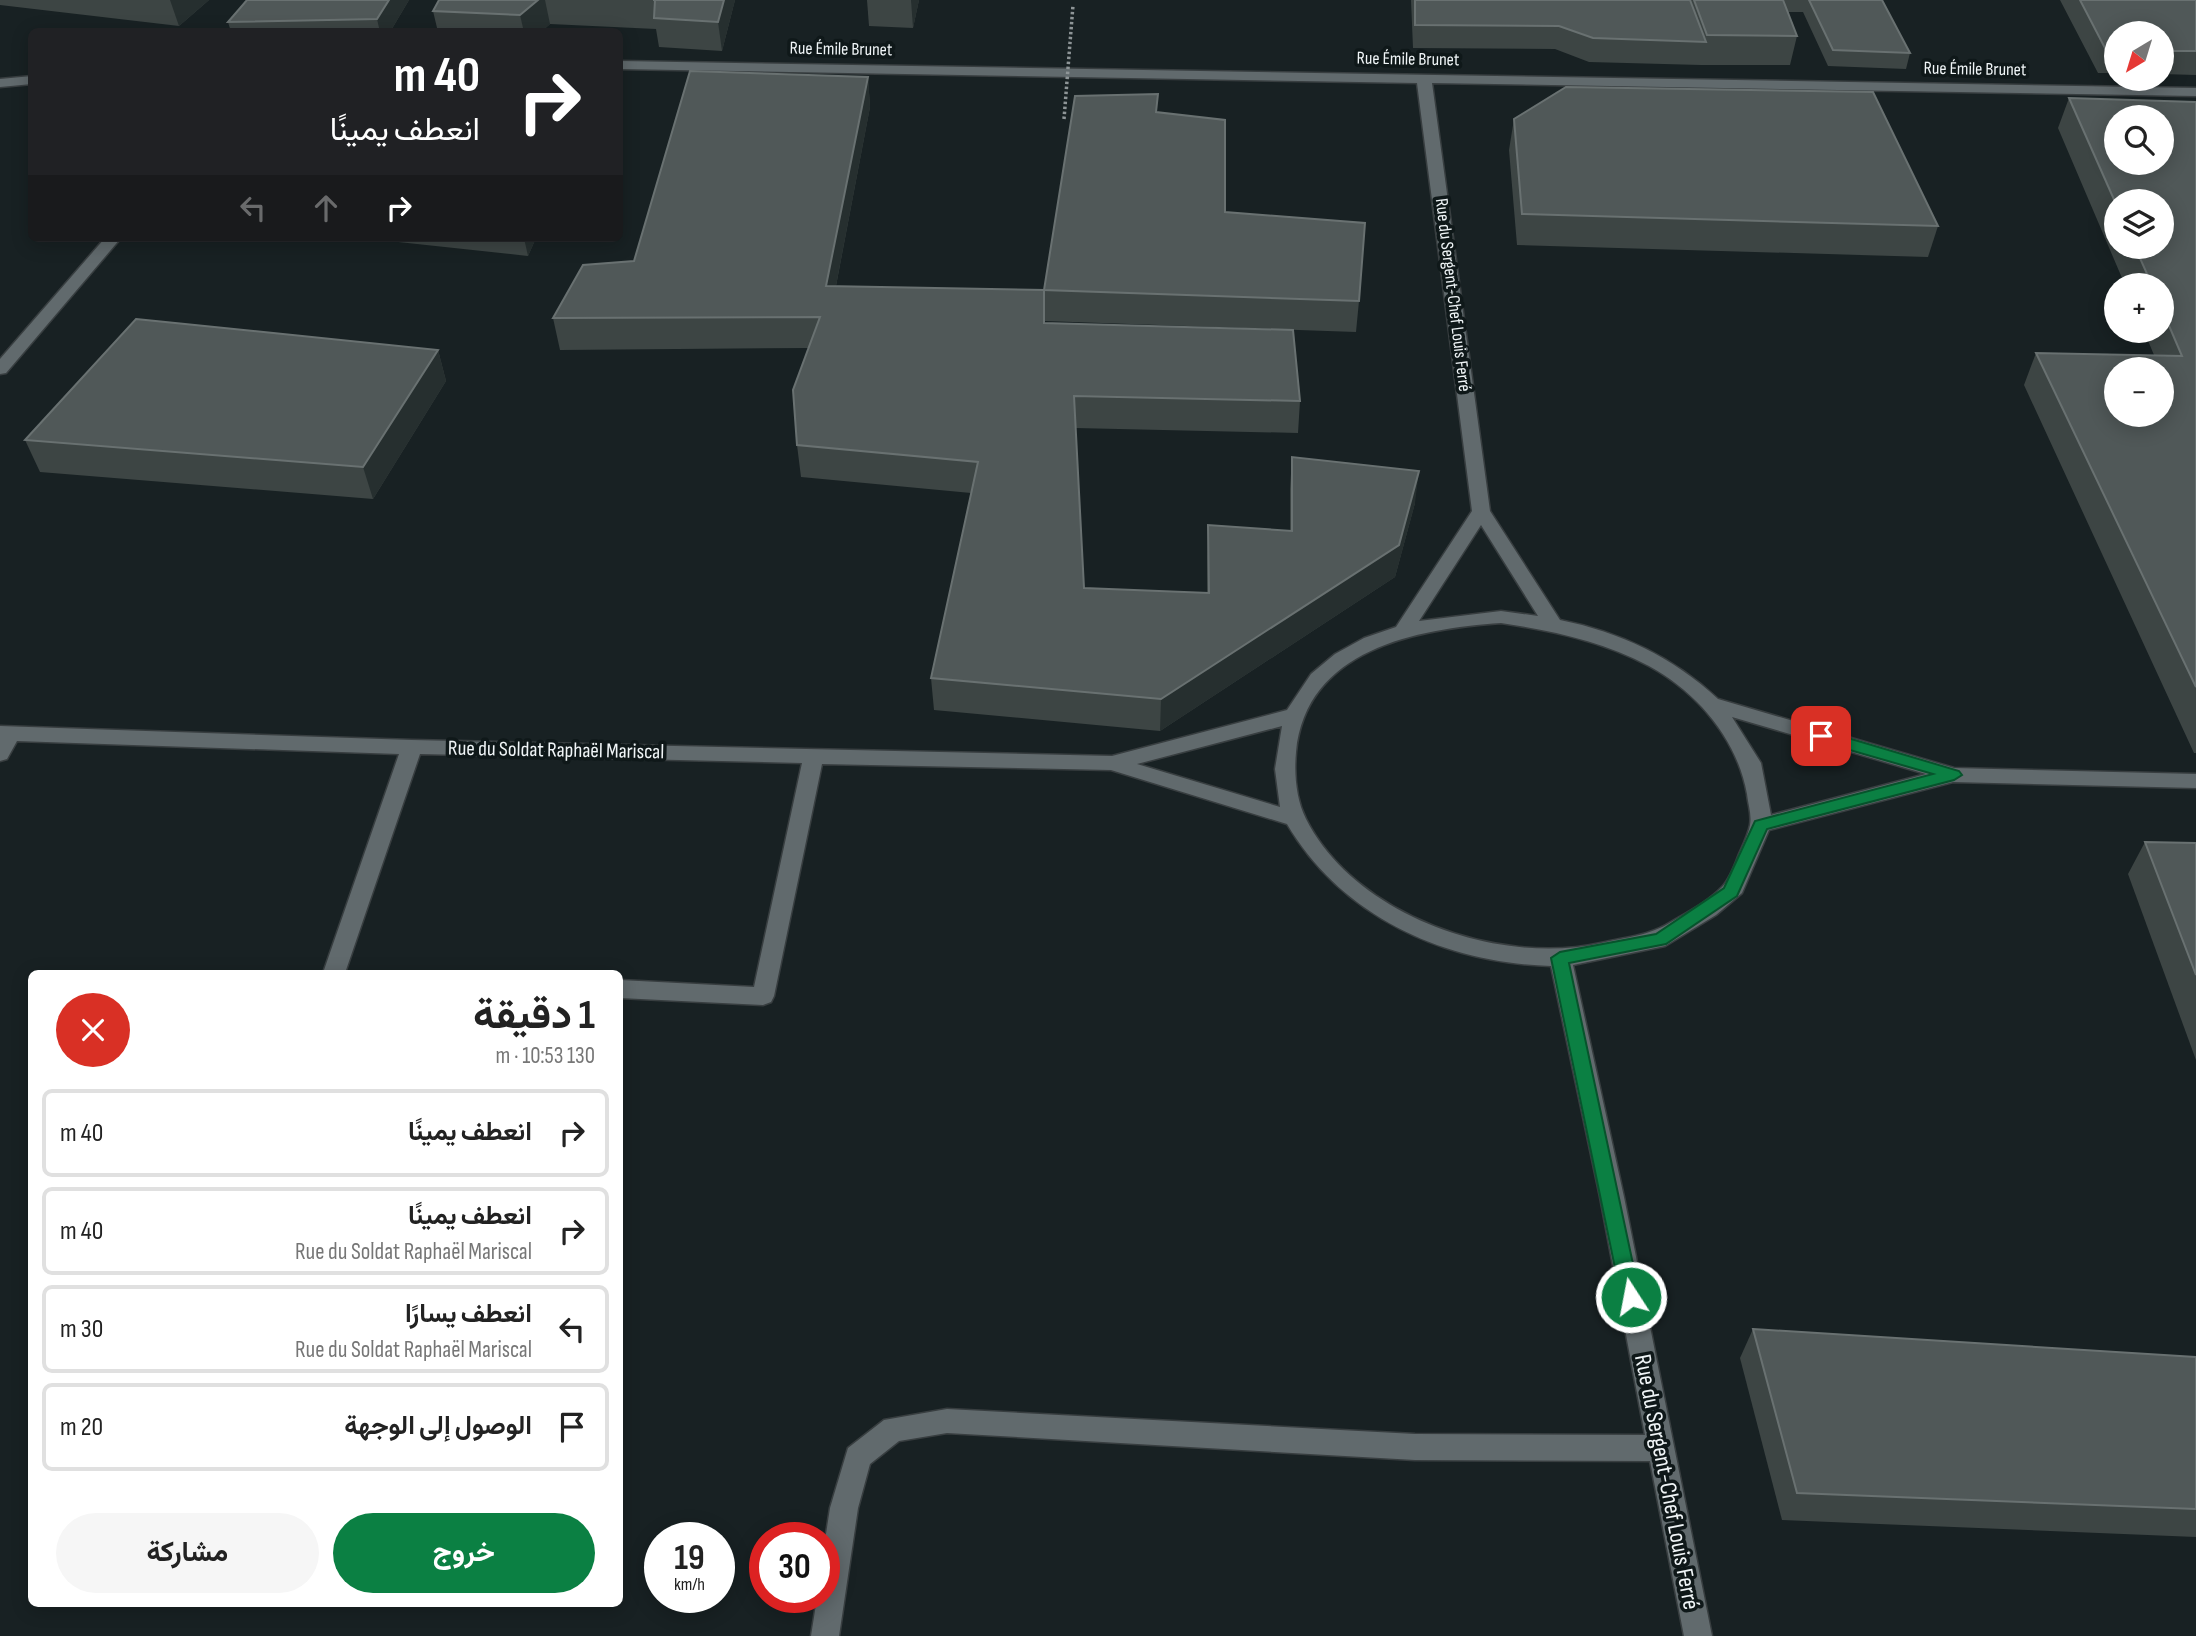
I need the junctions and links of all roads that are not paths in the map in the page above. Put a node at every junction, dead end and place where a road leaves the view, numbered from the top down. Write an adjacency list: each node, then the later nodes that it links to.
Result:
1 (623, 65): 2 (street, Rue Émile Brunet)
2 (1424, 79): 5 (street, Rue Émile Brunet); 8 (street, Rue du Sergent-Chef Louis Ferré)
3 (28, 80): 4 (street)
4 (0, 83)
5 (2196, 92)
6 (110, 242): 7 (street)
7 (0, 369)
8 (1481, 511): 9 (street, Rue du Sergent-Chef Louis Ferré); 10 (street)
9 (1552, 623): 10 (street); 11 (street)
10 (1404, 629): 12 (street)
11 (1714, 705): 18 (street); 21 (street)
12 (1293, 716): 17 (street, Rue du Soldat Raphaël Mariscal); 20 (street)
13 (6, 733): 14 (street, Rue du Soldat Raphaël Mariscal); 15 (street)
14 (412, 747): 16 (street, Rue du Soldat Raphaël Mariscal); 23 (street)
15 (0, 754)
16 (814, 755): 17 (street, Rue du Soldat Raphaël Mariscal); 24 (street)
17 (1111, 763): 20 (street, Rue du Soldat Raphaël Mariscal)
18 (1954, 775): 19 (street); 21 (street)
19 (2196, 781)
20 (1295, 819): 22 (street)
21 (1761, 825): 22 (street)
22 (1560, 958): 25 (street, Rue du Sergent-Chef Louis Ferré)
23 (335, 970)
24 (623, 989)
25 (1659, 1448): 26 (street); 27 (street, Rue du Sergent-Chef Louis Ferré)
26 (825, 1636)
27 (1698, 1636)

